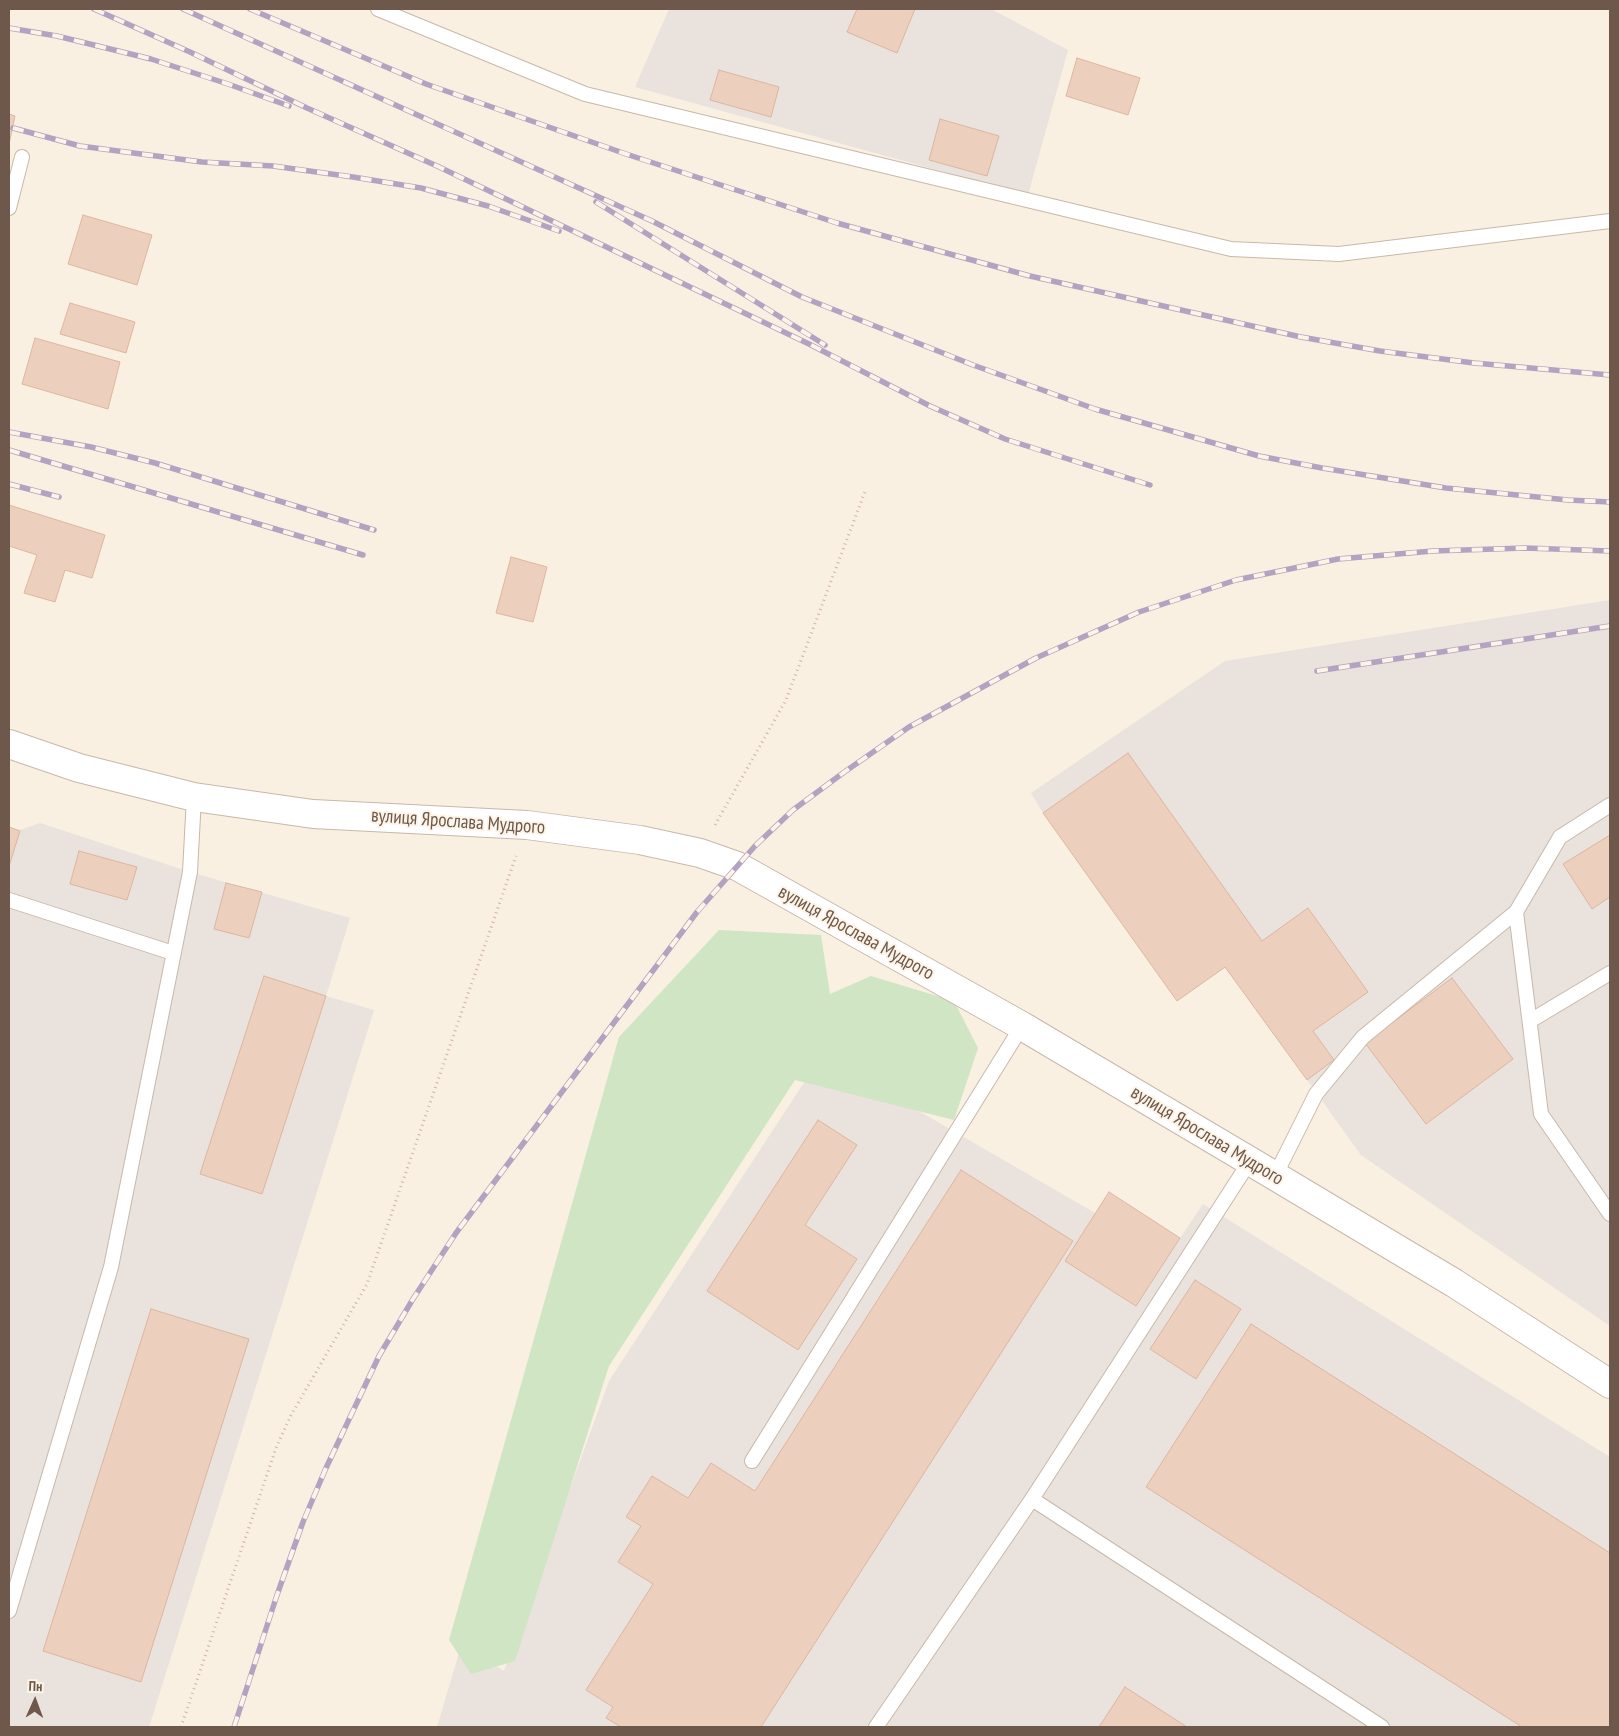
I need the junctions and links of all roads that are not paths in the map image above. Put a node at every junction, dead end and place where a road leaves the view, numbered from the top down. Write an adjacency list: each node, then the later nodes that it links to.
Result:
1 (378, 9): 4 (lane)
2 (22, 157): 3 (lane)
3 (9, 208)
4 (1610, 221)
5 (9, 744): 6 (street, вулиця Ярослава Мудрого)
6 (194, 797): 10 (lane); 13 (street, вулиця Ярослава Мудрого)
7 (1610, 805): 9 (lane)
8 (9, 900): 10 (lane)
9 (1516, 912): 12 (lane); 15 (lane)
10 (173, 953): 20 (lane)
11 (1610, 973): 12 (lane)
12 (1530, 1021): 16 (lane)
13 (1022, 1026): 14 (street, вулиця Ярослава Мудрого); 18 (lane)
14 (1250, 1162): 15 (street, вулиця Ярослава Мудрого); 19 (lane)
15 (1275, 1176): 17 (street, вулиця Ярослава Мудрого)
16 (1610, 1214)
17 (1610, 1384)
18 (752, 1461)
19 (1032, 1499): 21 (lane); 22 (lane)
20 (9, 1611)
21 (876, 1727)
22 (1382, 1727)

